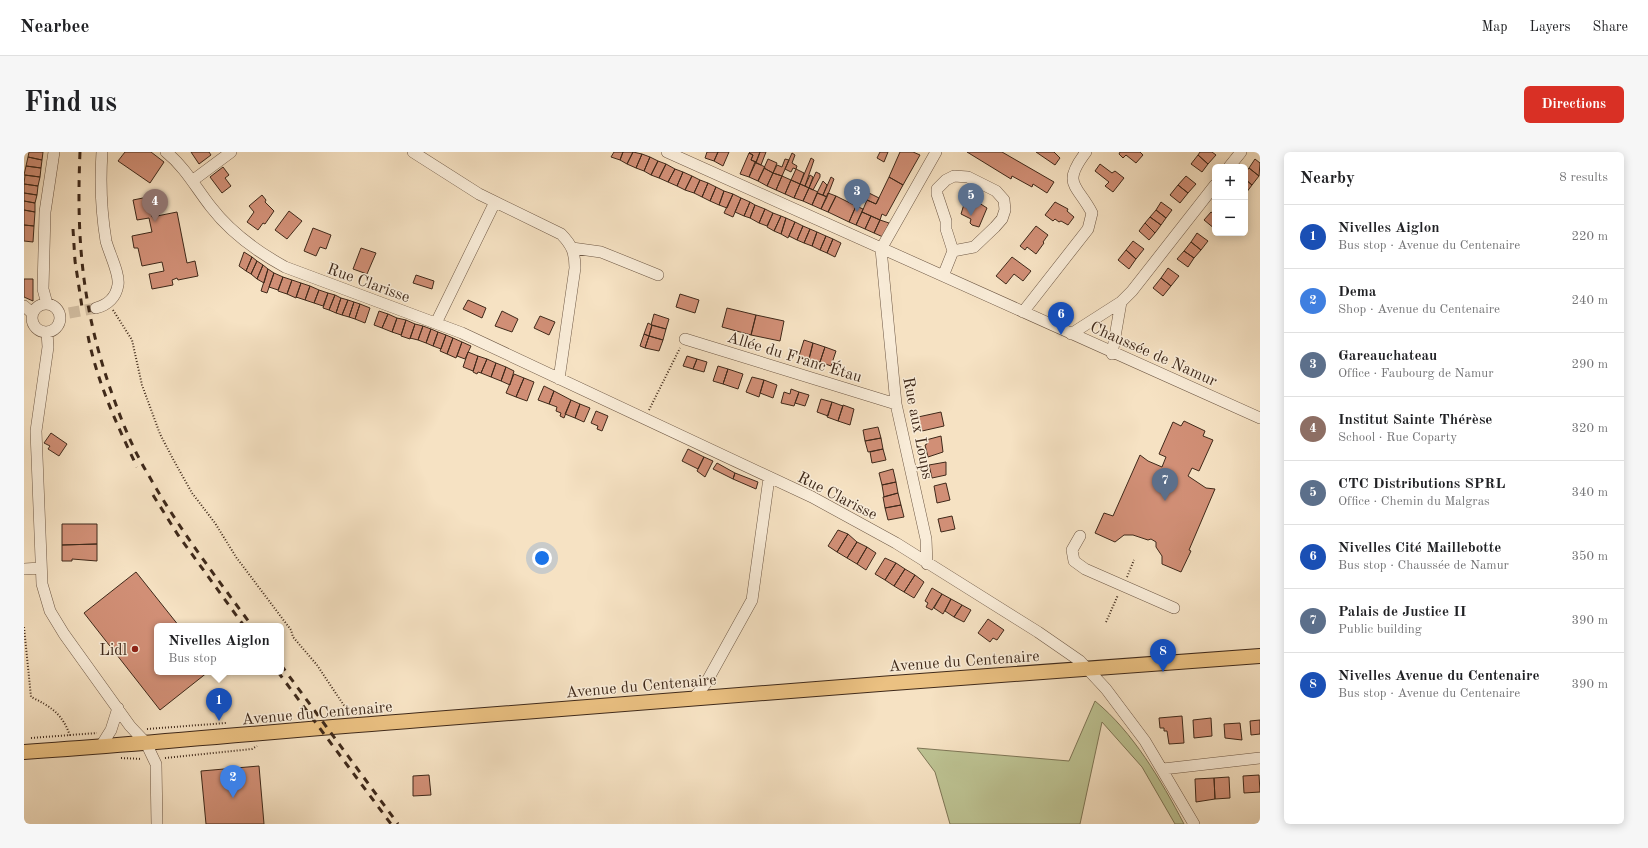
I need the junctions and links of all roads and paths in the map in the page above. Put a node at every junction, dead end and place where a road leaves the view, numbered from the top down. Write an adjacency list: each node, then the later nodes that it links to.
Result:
1 (54, 152): 21 (street)
2 (102, 152): 19 (street)
3 (166, 152): 11 (street, Rue Clarisse)
4 (231, 152): 11 (street)
5 (413, 152): 13 (street)
6 (667, 152): 15 (street, Chaussée de Namur)
7 (936, 152): 15 (street)
8 (1086, 152): 24 (street)
9 (1241, 152): 10 (street)
10 (1231, 164)
11 (192, 181): 25 (street, Rue Clarisse)
12 (1212, 189): 20 (street)
13 (495, 202): 14 (street); 25 (street)
14 (572, 248): 17 (street); 30 (street)
15 (881, 249): 18 (street, Chaussée de Namur); 31 (street, Rue aux Loups)
16 (953, 251): 16 (street); 18 (street)
17 (658, 275)
18 (943, 276): 24 (street, Chaussée de Namur)
19 (108, 302): 22 (street); 48 (path)
20 (1121, 302): 27 (street); 29 (street)
21 (47, 304): 23 (street); 26 (street)
22 (96, 308)
23 (28, 310): 26 (street)
24 (1023, 312): 27 (street, Chaussée de Namur)
25 (436, 323): 30 (street, Rue Clarisse)
26 (47, 332): 38 (street)
27 (1071, 334): 29 (street, Chaussée de Namur)
28 (685, 338): 31 (street, Allée du Franc Étau); 33 (path)
29 (1112, 354): 32 (street, Chaussée de Namur)
30 (559, 379): 33 (street, Rue Clarisse)
31 (896, 404): 37 (street, Rue aux Loups)
32 (1260, 418)
33 (644, 420): 34 (street, Rue Clarisse)
34 (769, 478): 37 (street, Rue Clarisse); 46 (street)
35 (1080, 536): 40 (street)
36 (1134, 560): 40 (path)
37 (927, 564): 45 (street, Rue Clarisse)
38 (42, 568): 39 (street); 47 (street)
39 (24, 569)
40 (1123, 586): 41 (street); 42 (path)
41 (1174, 608)
42 (1106, 622)
43 (24, 626): 49 (path)
44 (1260, 656): 45 (main road, Avenue du Centenaire)
45 (1087, 668): 46 (main road, Avenue du Centenaire); 54 (street, Rue Clarisse)
46 (694, 698): 48 (main road, Avenue du Centenaire)
47 (118, 708): 50 (street); 51 (street)
48 (356, 725): 50 (main road, Avenue du Centenaire)
49 (70, 735)
50 (146, 743): 51 (main road, Avenue du Centenaire); 55 (street)
51 (101, 746): 52 (main road, Avenue du Centenaire)
52 (24, 752)
53 (1260, 758): 54 (street)
54 (1162, 769): 56 (street, Rue Clarisse)
55 (157, 824)
56 (1194, 824)

